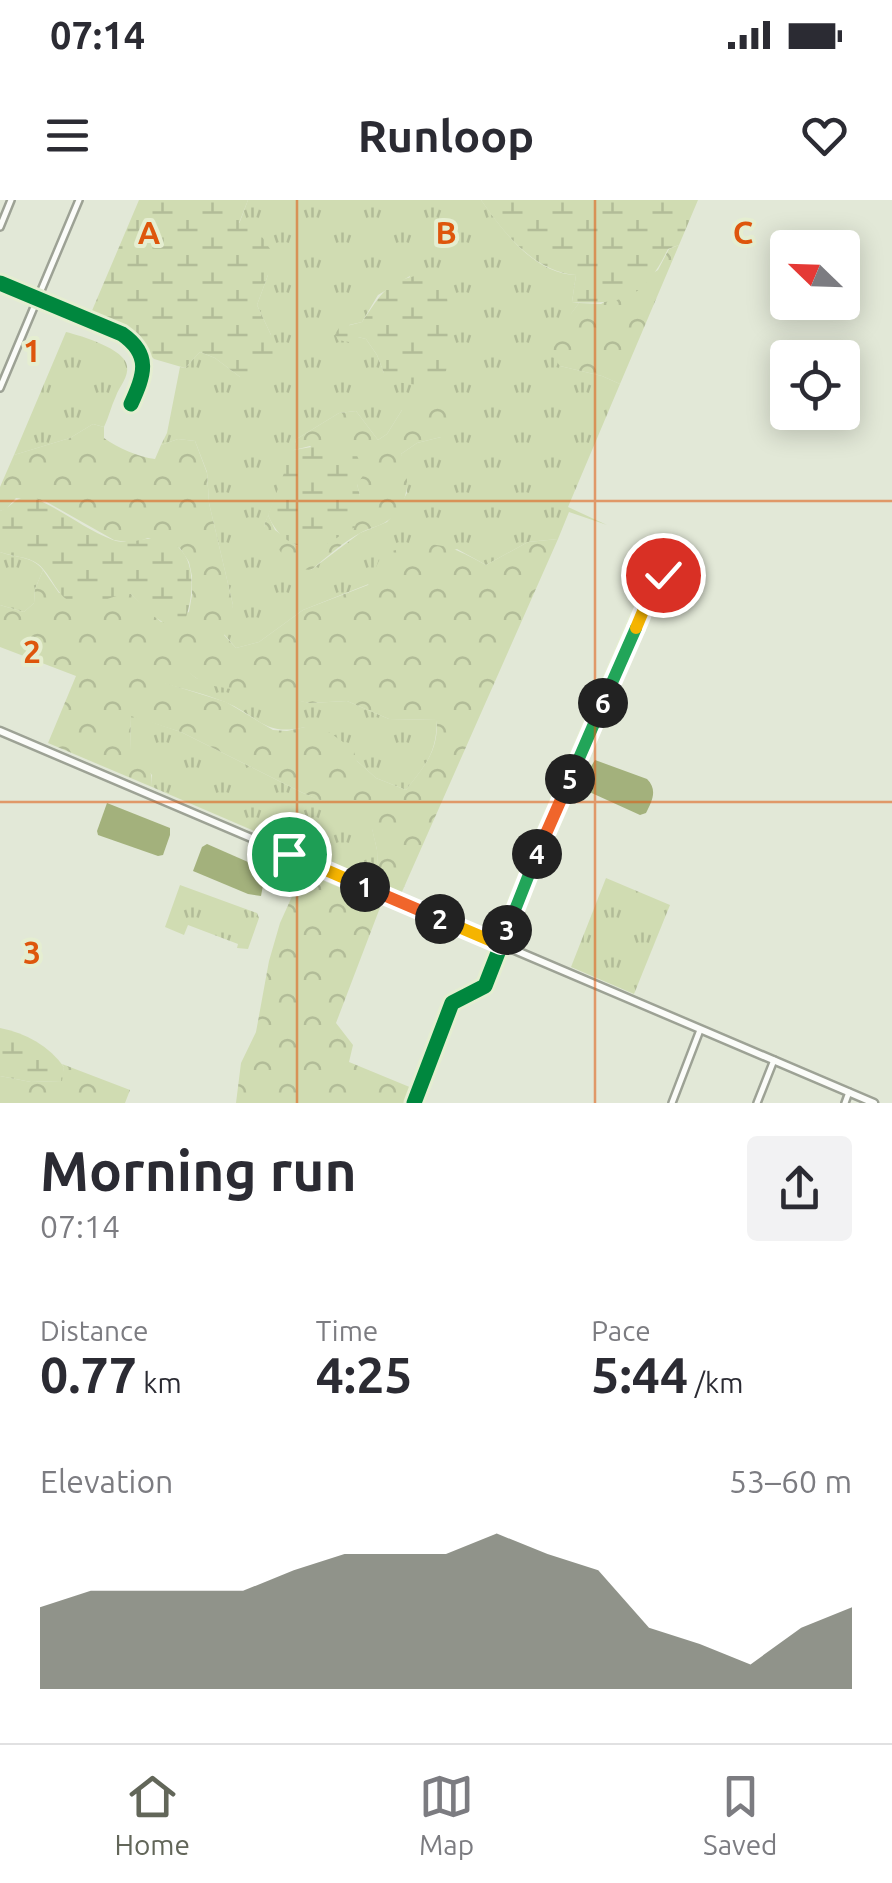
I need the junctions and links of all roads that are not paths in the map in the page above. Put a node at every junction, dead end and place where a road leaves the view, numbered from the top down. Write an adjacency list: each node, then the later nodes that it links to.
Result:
1 (11, 200): 3 (street)
2 (79, 200): 5 (street)
3 (0, 227)
4 (0, 283): 5 (street)
5 (38, 298): 6 (street); 7 (street)
6 (0, 388)
7 (131, 404)
8 (668, 571): 10 (street)
9 (0, 731): 10 (main road)
10 (501, 945): 11 (main road); 14 (street)
11 (700, 1030): 12 (main road); 15 (street)
12 (774, 1060): 13 (main road); 16 (street)
13 (849, 1092): 17 (street); 18 (main road)
14 (414, 1103)
15 (672, 1103)
16 (757, 1103)
17 (845, 1103)
18 (874, 1103)

